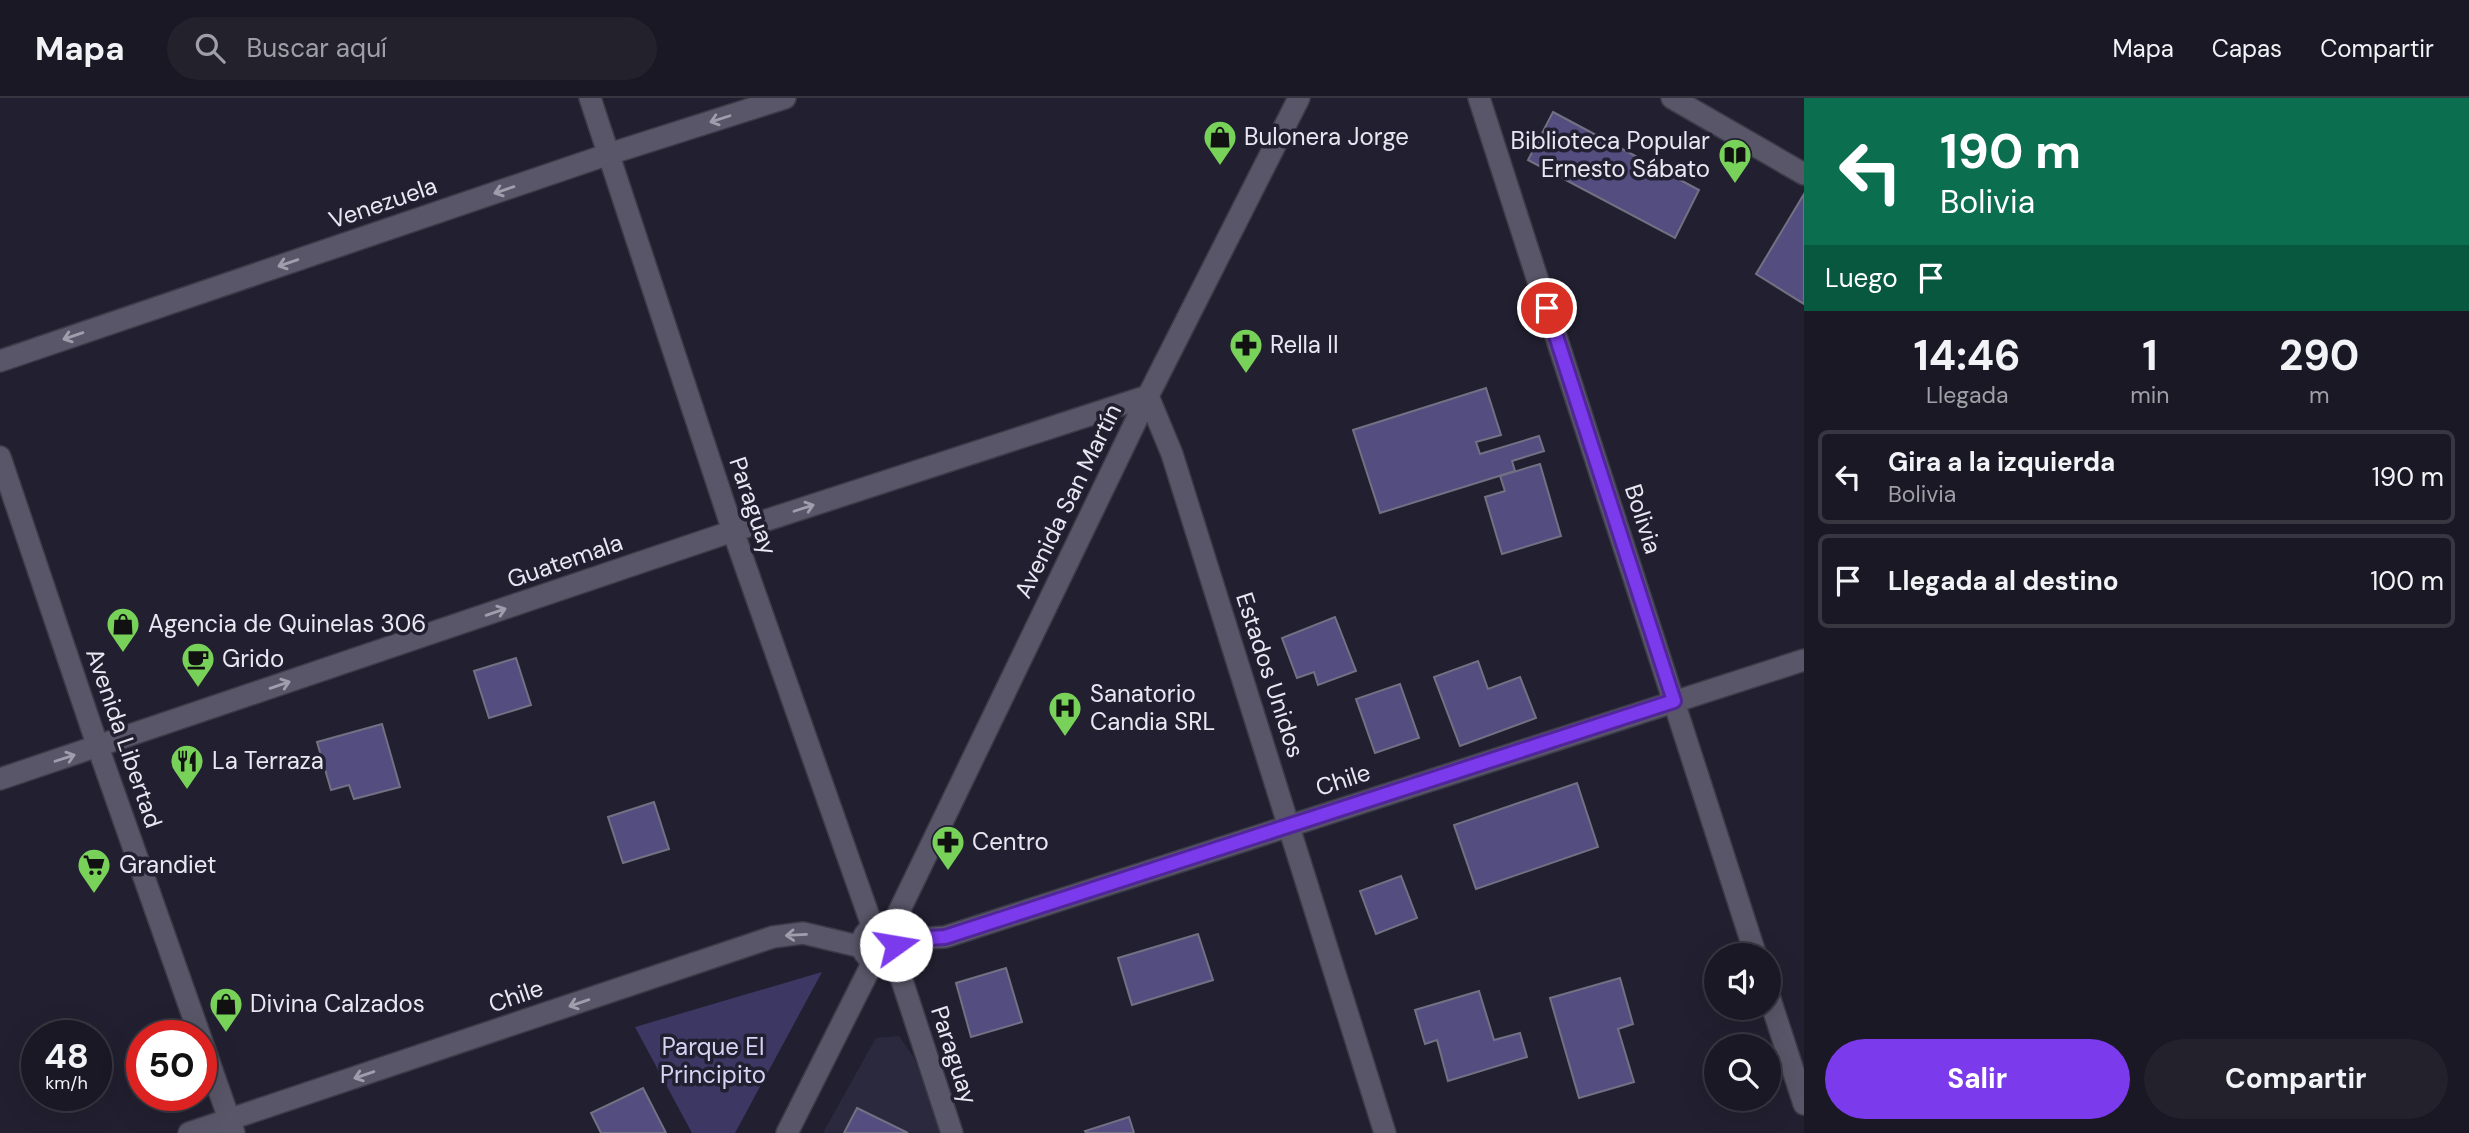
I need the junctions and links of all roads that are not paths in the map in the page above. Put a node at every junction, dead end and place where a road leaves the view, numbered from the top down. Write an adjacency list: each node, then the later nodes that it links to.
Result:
1 (590, 98): 6 (street, Paraguay)
2 (785, 98): 6 (street, Venezuela, one-way to 6)
3 (1299, 98): 9 (street, Avenida San Martín)
4 (1479, 98): 13 (street, Bolivia)
5 (1672, 98): 7 (street)
6 (609, 154): 8 (street, Venezuela, one-way to 8); 11 (street, Paraguay)
7 (1804, 174)
8 (0, 361)
9 (1148, 396): 11 (street, Guatemala, one-way to 9); 16 (street, Estados Unidos); 17 (street, Avenida San Martín)
10 (0, 457): 14 (street, Avenida Libertad)
11 (733, 531): 14 (street, Guatemala, one-way to 11); 17 (street, Paraguay)
12 (1804, 660): 13 (street, Chile)
13 (1674, 701): 16 (street, Chile); 18 (street, Bolivia)
14 (98, 747): 15 (street, Guatemala, one-way to 14); 19 (street, Avenida Libertad)
15 (0, 779)
16 (1290, 825): 17 (street, Chile); 27 (street, Estados Unidos)
17 (881, 943): 23 (street, Chile, one-way to 23); 25 (street, Avenida San Martín); 26 (street, Paraguay)
18 (1752, 943)
19 (195, 1020)
20 (1777, 1020): 22 (street)
21 (217, 1083): 23 (street, Avenida Libertad)
22 (1804, 1104)
23 (232, 1126): 24 (street, Chile)
24 (189, 1133)
25 (787, 1133)
26 (952, 1133)
27 (1385, 1133)

